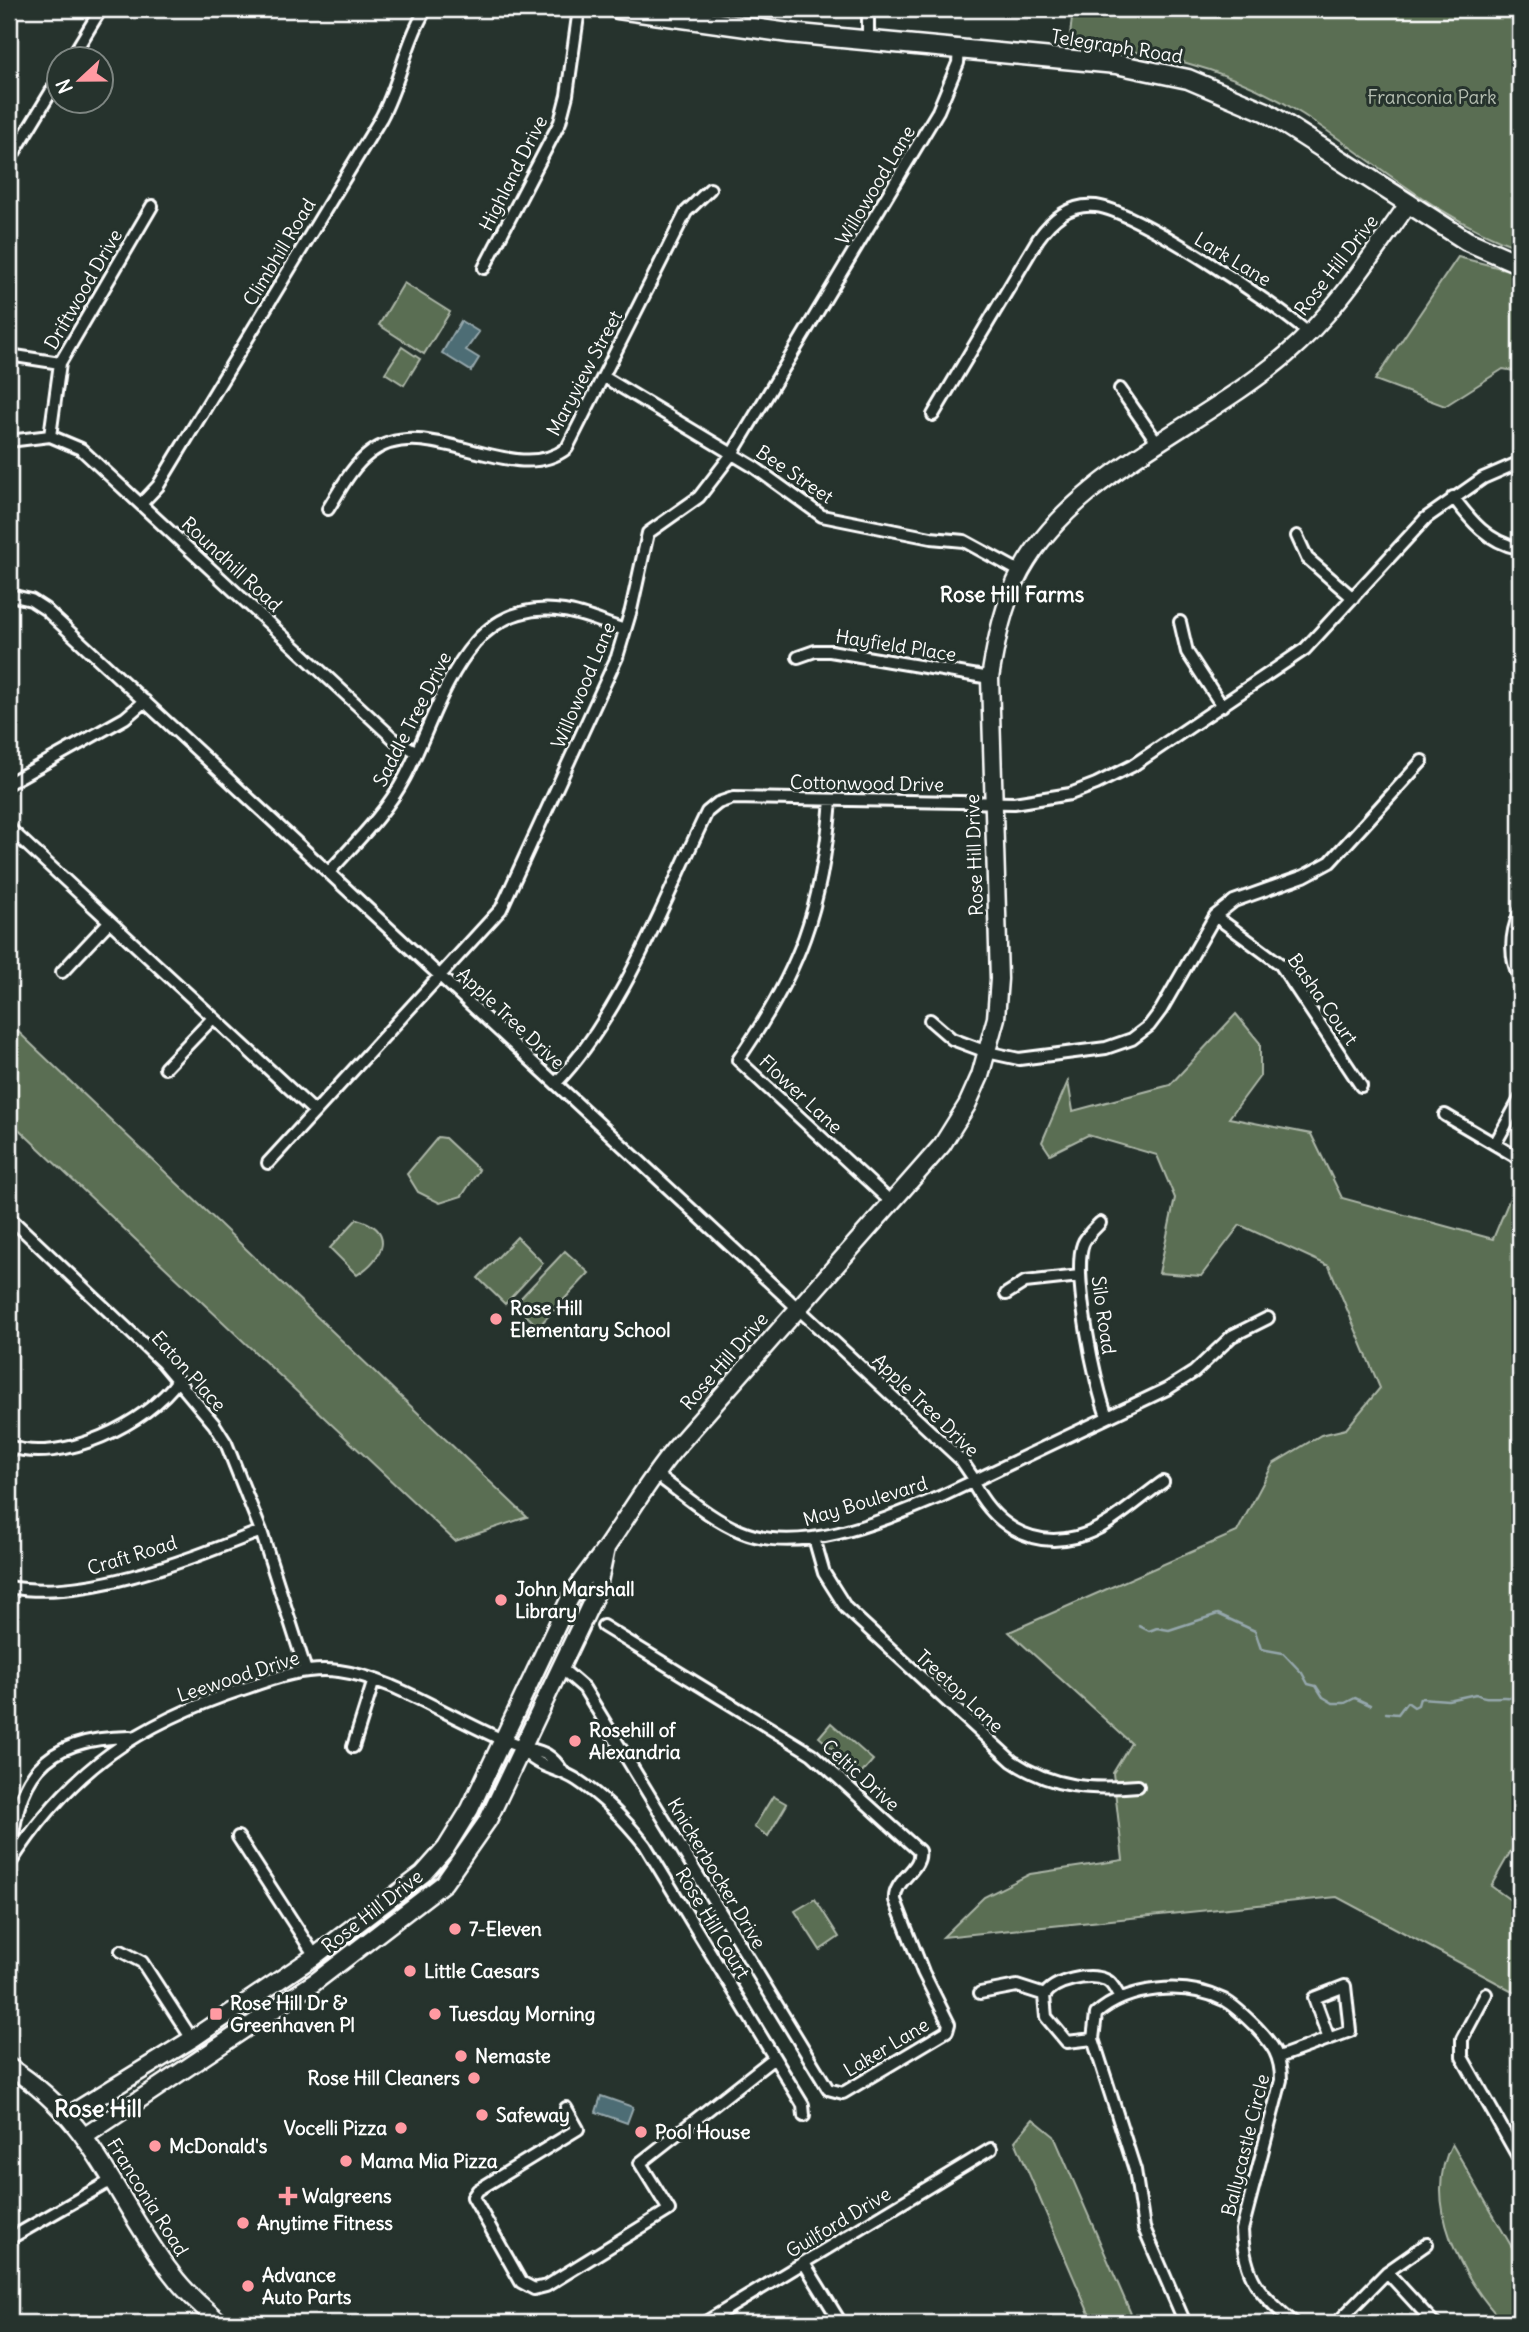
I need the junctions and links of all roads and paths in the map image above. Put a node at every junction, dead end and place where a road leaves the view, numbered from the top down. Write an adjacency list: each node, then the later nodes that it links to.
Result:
1 (101, 9): 7 (street)
2 (425, 9): 28 (street, Climbhill Road)
3 (579, 9): 15 (street, Highland Drive)
4 (618, 9): 6 (main road, Telegraph Road)
5 (868, 9): 6 (street)
6 (868, 41): 8 (main road, Telegraph Road)
7 (79, 46)
8 (959, 48): 12 (main road, Telegraph Road); 25 (street, Willowood Lane)
9 (46, 100): 10 (street)
10 (9, 161)
11 (710, 189): 19 (street, Maryview Street)
12 (1409, 203): 14 (main road, Telegraph Road); 16 (street, Rose Hill Drive)
13 (152, 206): 18 (street, Driftwood Drive)
14 (1520, 264)
15 (484, 268)
16 (1309, 334): 21 (street, Lark Lane); 24 (street, Rose Hill Drive)
17 (9, 355): 18 (street)
18 (60, 363): 22 (street, Driftwood Drive)
19 (604, 377): 25 (street, Bee Street); 29 (street, Maryview Street)
20 (1120, 389): 24 (street)
21 (933, 415)
22 (50, 436): 23 (street); 28 (street, Roundhill Road)
23 (9, 441)
24 (1158, 445): 32 (street, Rose Hill Drive)
25 (732, 454): 32 (street, Bee Street); 36 (street, Willowood Lane)
26 (1520, 462): 27 (street, Cottonwood Drive)
27 (1453, 497): 31 (street); 34 (street, Cottonwood Drive)
28 (141, 504): 41 (street, Roundhill Road)
29 (328, 509)
30 (1297, 536): 34 (street)
31 (1518, 548)
32 (1021, 572): 38 (street, Rose Hill Drive)
33 (14, 596): 39 (street, Apple Tree Drive)
34 (1353, 598): 40 (street, Cottonwood Drive)
35 (1180, 622): 40 (street)
36 (625, 630): 41 (street, Saddle Tree Drive); 52 (street, Willowood Lane)
37 (798, 657): 38 (street, Hayfield Place)
38 (990, 678): 45 (street, Rose Hill Drive)
39 (145, 701): 43 (street); 47 (street, Apple Tree Drive)
40 (1222, 706): 45 (street, Cottonwood Drive)
41 (417, 751): 47 (street, Saddle Tree Drive)
42 (1422, 761): 49 (street)
43 (9, 783)
44 (831, 800): 45 (street, Cottonwood Drive); 58 (street, Cottonwood Drive); 66 (street, Flower Lane)
45 (993, 803): 56 (street, Rose Hill Drive)
46 (9, 828): 50 (street)
47 (329, 872): 52 (street, Apple Tree Drive)
48 (1520, 912): 53 (street)
49 (1215, 916): 56 (street); 59 (street, Basha Court)
50 (109, 922): 51 (street); 54 (street)
51 (62, 972)
52 (442, 977): 58 (street, Apple Tree Drive); 61 (street, Willowood Lane)
53 (1520, 979)
54 (213, 1018): 57 (street); 61 (street)
55 (930, 1020): 56 (street)
56 (987, 1052): 66 (street, Rose Hill Drive)
57 (165, 1068)
58 (556, 1083): 71 (street, Apple Tree Drive)
59 (1361, 1086)
60 (1520, 1099): 63 (street)
61 (315, 1112): 65 (street, Willowood Lane)
62 (1445, 1115): 63 (street)
63 (1495, 1144): 64 (street)
64 (1520, 1159)
65 (268, 1163)
66 (891, 1202): 71 (street, Rose Hill Drive)
67 (9, 1217): 73 (street, Eaton Place)
68 (1100, 1223): 69 (street, Silo Road)
69 (1080, 1276): 70 (street); 74 (street, Silo Road)
70 (1006, 1294)
71 (799, 1308): 76 (street, Rose Hill Drive); 77 (street, Apple Tree Drive)
72 (1268, 1318): 74 (street, May Boulevard)
73 (178, 1380): 75 (street); 79 (street, Eaton Place)
74 (1107, 1416): 77 (street, May Boulevard)
75 (9, 1446)
76 (655, 1474): 80 (street, May Boulevard); 81 (street, Rose Hill Drive)
77 (973, 1480): 78 (street, Apple Tree Drive); 80 (street, May Boulevard)
78 (1163, 1482)
79 (261, 1531): 82 (street, Craft Road); 85 (street, Eaton Place)
80 (814, 1538): 90 (street, Treetop Lane)
81 (606, 1548): 84 (street, Rose Hill Drive); 88 (street, Rose Hill Drive)
82 (9, 1587)
83 (603, 1626): 99 (street, Celtic Drive)
84 (561, 1668): 88 (street, Rose Hill Drive); 106 (street, Knickerbocker Drive)
85 (306, 1671): 86 (street, Leewood Drive); 87 (street, Leewood Drive)
86 (374, 1680): 88 (street, Leewood Drive); 89 (street)
87 (130, 1737): 92 (street, Leewood Drive); 92 (street, Leewood Drive)
88 (512, 1744): 94 (street, Rose Hill Drive); 104 (street, Rose Hill Court); 110 (street, Rose Hill Drive)
89 (353, 1747)
90 (1138, 1786)
91 (238, 1837): 94 (street)
92 (9, 1864)
93 (121, 1951): 100 (street)
94 (315, 1956): 100 (street, Rose Hill Drive)
95 (980, 1993): 97 (street)
96 (1486, 1994): 112 (street)
97 (1045, 1995): 98 (street); 101 (street)
98 (1120, 1998): 101 (street, Ballycastle Circle); 103 (street, Ballycastle Circle)
99 (947, 2031): 106 (street, Laker Lane)
100 (192, 2039): 108 (street, Rose Hill Drive)
101 (1093, 2039): 121 (street)
102 (1329, 2039): 102 (street); 103 (street)
103 (1279, 2057): 122 (street, Ballycastle Circle)
104 (774, 2058): 107 (street); 109 (street, Rose Hill Court)
105 (9, 2067): 108 (street, Franconia Road)
106 (843, 2093)
107 (566, 2108)
108 (69, 2115): 110 (street, Franconia Road)
109 (804, 2116)
110 (85, 2136): 113 (street, Franconia Road)
111 (990, 2149): 116 (street, Guilford Drive)
112 (1520, 2160)
113 (112, 2180): 114 (street); 118 (street, Franconia Road)
114 (9, 2239)
115 (1427, 2244): 117 (street)
116 (804, 2263): 119 (street, Guilford Drive); 120 (street)
117 (1387, 2272): 123 (street); 124 (street)
118 (221, 2323)
119 (704, 2323)
120 (841, 2323)
121 (1185, 2323)
122 (1294, 2323)
123 (1337, 2323)
124 (1434, 2323)

